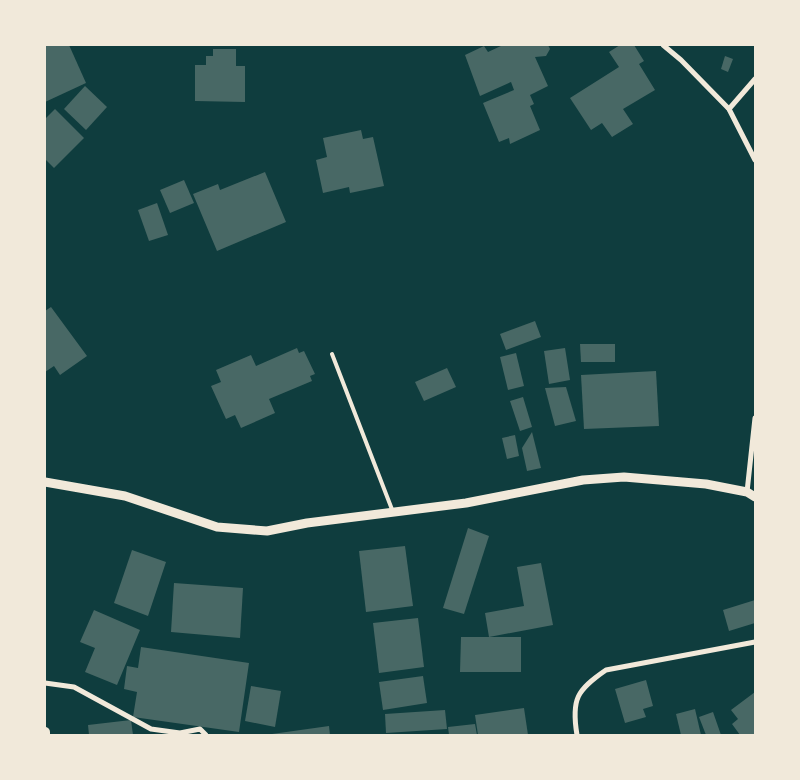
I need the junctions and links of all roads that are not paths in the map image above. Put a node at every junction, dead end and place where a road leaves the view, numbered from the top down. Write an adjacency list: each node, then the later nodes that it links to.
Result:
1 (663, 45): 3 (street)
2 (755, 79): 3 (street)
3 (729, 109): 4 (street)
4 (755, 160)
5 (332, 354): 9 (lane)
6 (755, 418): 8 (street)
7 (45, 482): 9 (street)
8 (751, 495): 9 (street)
9 (393, 512)
10 (755, 642): 13 (street)
11 (45, 683): 12 (street)
12 (206, 735)
13 (577, 735)

